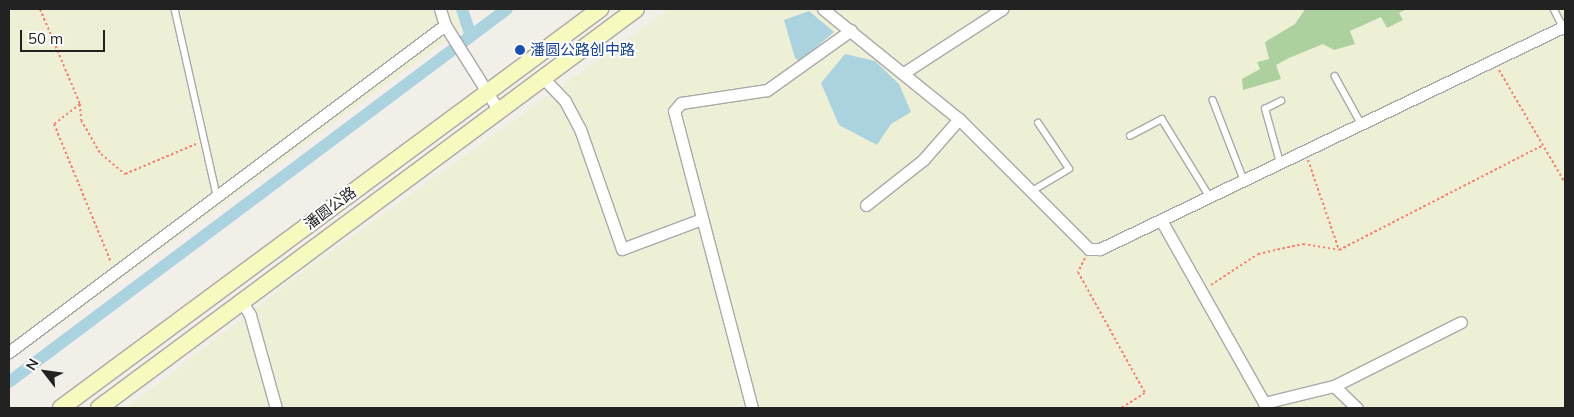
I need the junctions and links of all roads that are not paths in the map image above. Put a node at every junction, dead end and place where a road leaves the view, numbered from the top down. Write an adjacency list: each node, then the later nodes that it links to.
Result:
1 (175, 9): 26 (lane)
2 (440, 9): 8 (street)
3 (600, 9): 14 (main road, 潘圆公路)
4 (636, 9): 13 (main road, 潘圆公路)
5 (823, 9): 10 (street)
6 (1002, 9): 11 (street)
7 (1554, 9): 9 (lane)
8 (445, 25): 14 (street); 26 (street)
9 (1564, 26): 20 (street)
10 (851, 30): 11 (street); 28 (street)
11 (905, 72): 18 (street)
12 (1335, 76): 20 (lane)
13 (543, 78): 17 (main road, 潘圆公路); 28 (street)
14 (486, 93): 17 (street); 34 (main road, 潘圆公路)
15 (1213, 100): 23 (lane)
16 (1281, 101): 22 (lane)
17 (499, 111): 30 (main road, 潘圆公路)
18 (959, 119): 24 (street); 27 (street)
19 (1038, 122): 24 (lane)
20 (1362, 125): 22 (street)
21 (1130, 136): 25 (lane)
22 (1280, 163): 23 (street)
23 (1244, 180): 25 (street)
24 (1032, 191): 29 (street)
25 (1210, 197): 29 (street)
26 (217, 198): 32 (street)
27 (866, 205)
28 (702, 218): 37 (street)
29 (1161, 220): 33 (street)
30 (242, 302): 35 (main road, 潘圆公路); 36 (street)
31 (1461, 322): 33 (street)
32 (9, 352)
33 (1334, 386): 38 (street)
34 (61, 408)
35 (99, 408)
36 (276, 408)
37 (752, 408)
38 (1357, 408)

